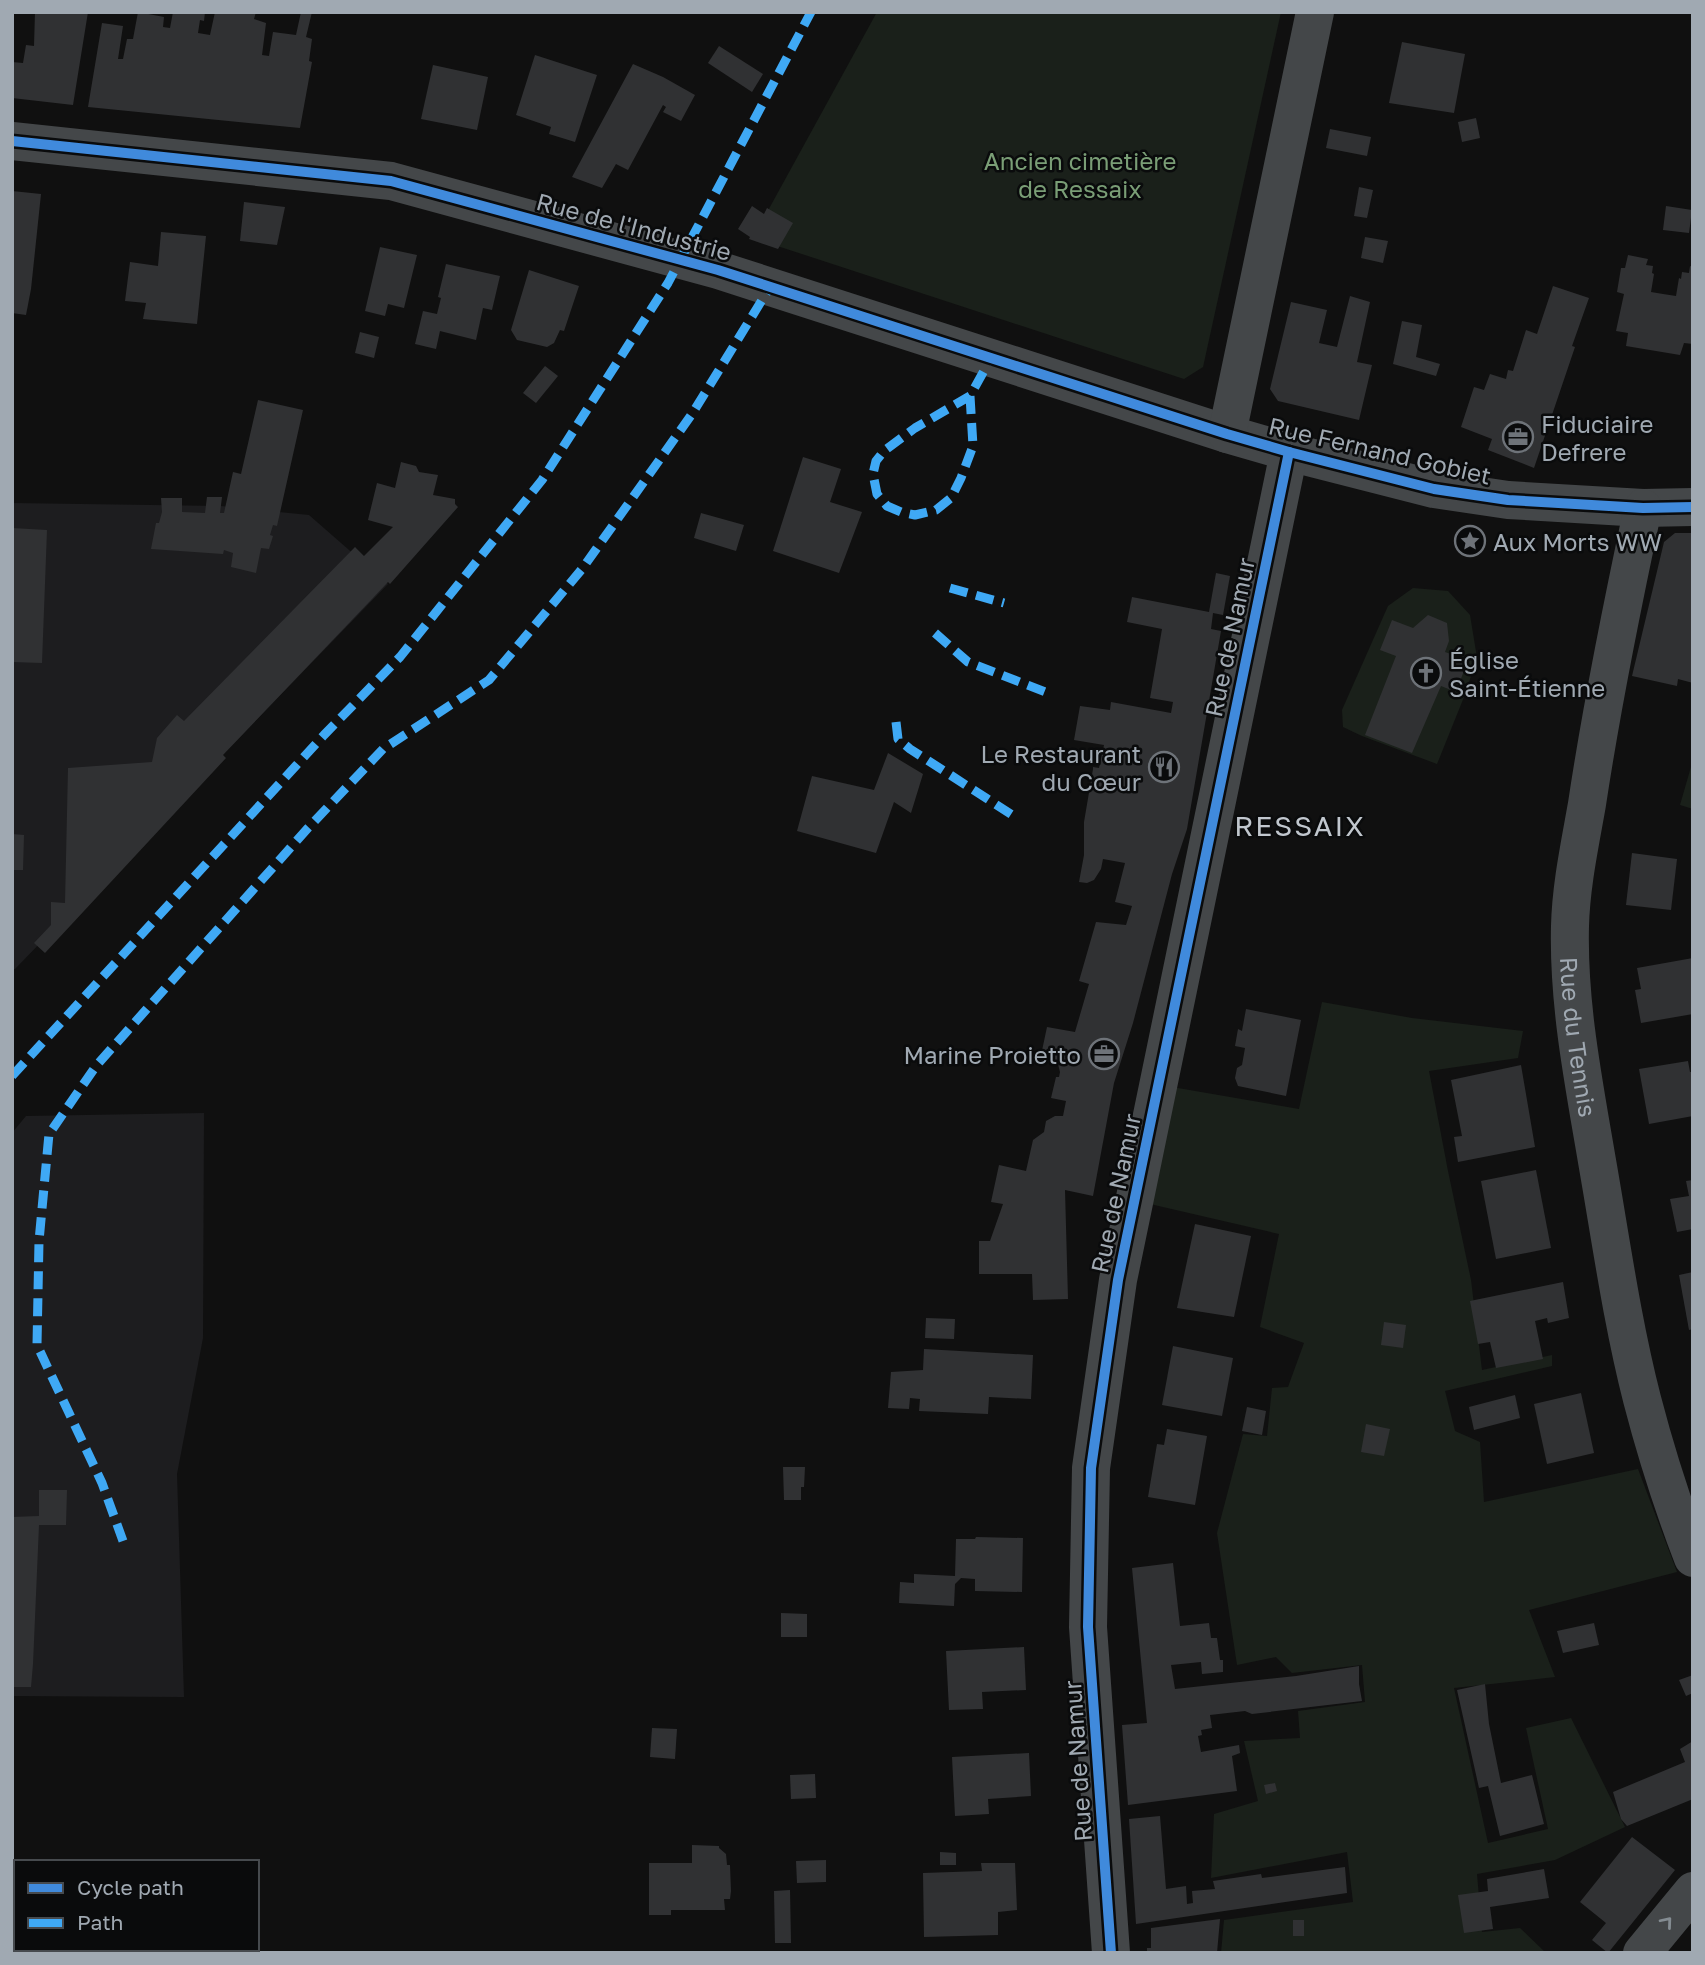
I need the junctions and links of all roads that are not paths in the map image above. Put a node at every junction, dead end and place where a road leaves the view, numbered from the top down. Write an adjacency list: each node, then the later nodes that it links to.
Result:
1 (1315, 12): 3 (street)
2 (12, 141): 3 (street, Rue de l'Industrie)
3 (1227, 434): 4 (street, Rue Fernand Gobiet)
4 (1289, 452): 6 (street, Rue Fernand Gobiet); 9 (street, Rue de Namur)
5 (1693, 507): 6 (street, Rue Fernand Gobiet)
6 (1643, 508): 7 (street, Rue du Tennis)
7 (1693, 1558)
8 (1693, 1891): 10 (street, one-way to 8)
9 (1111, 1953)
10 (1642, 1953)

